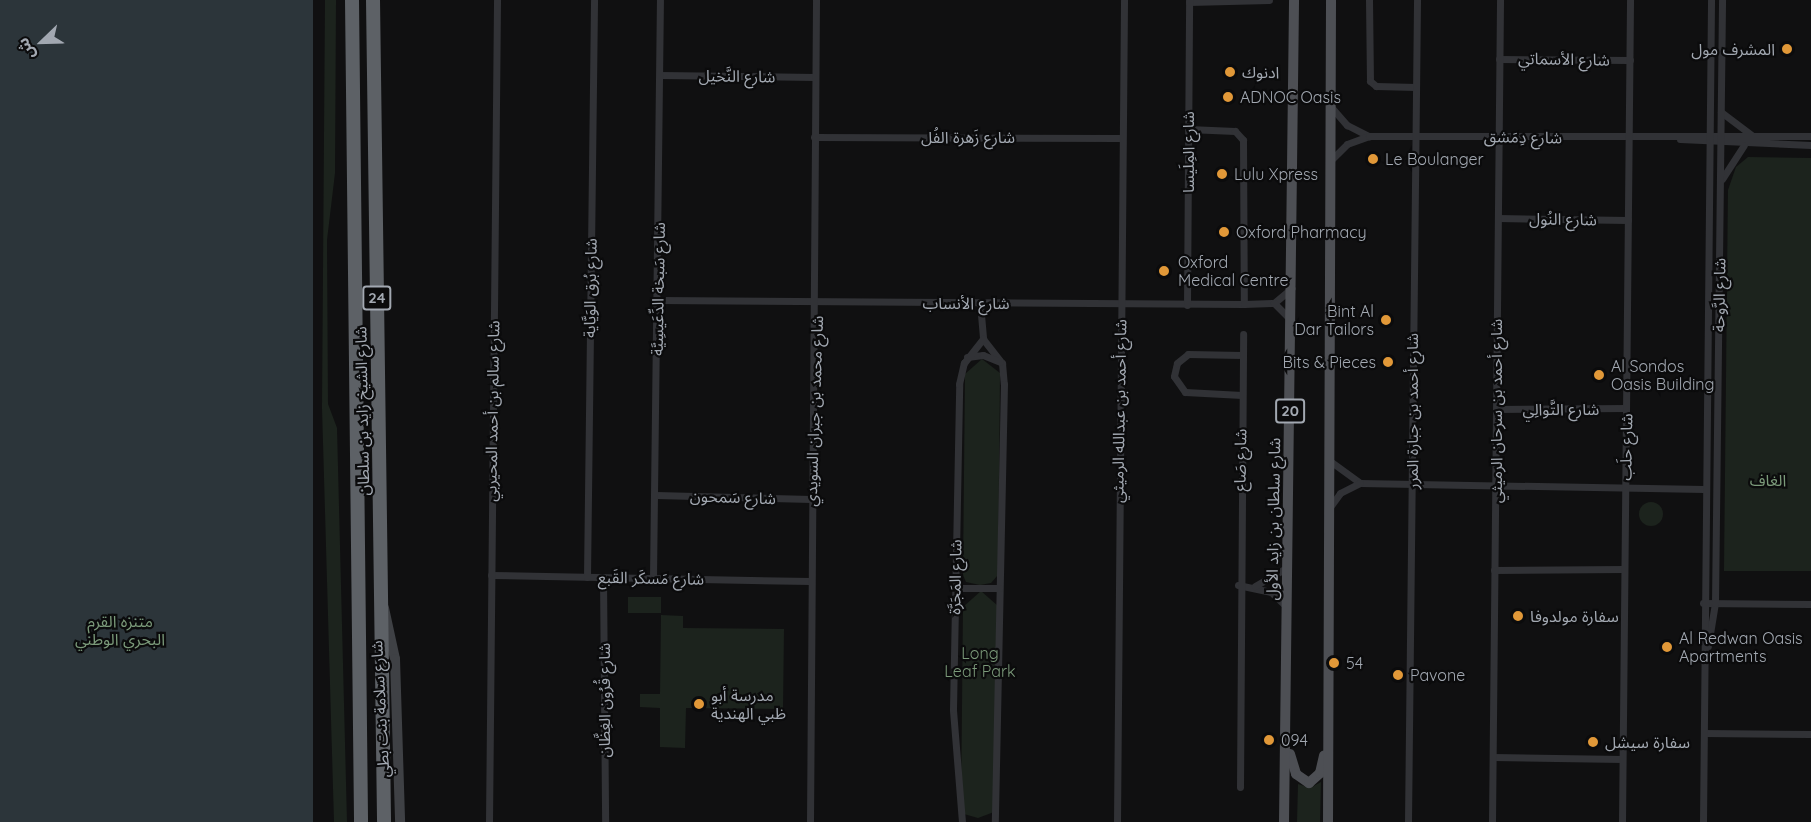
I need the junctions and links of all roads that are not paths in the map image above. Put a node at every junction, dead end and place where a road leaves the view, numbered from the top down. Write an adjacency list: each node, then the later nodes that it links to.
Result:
1 (352, 0): 98 (highway, شارع الشيخ زايد بن سلطان / 24)
2 (373, 0): 84 (highway, شارع الشيخ زايد بن سلطان / 24)
3 (497, 0): 75 (street, شارع سالم بن أحمد المحيربي)
4 (594, 0): 76 (street, شارع بُرق الوَيَّاية)
5 (660, 0): 21 (street, شارع سَبخة الدِّعَيسِيَّة)
6 (816, 0): 22 (street, شارع محمد بن جبران السويدي)
7 (1124, 0): 35 (street, شارع أحمد بن عبدالله الرميثي)
8 (1269, 0): 18 (street)
9 (1294, 0): 46 (main road, شارع سلطان بن زايد الأول / 20)
10 (1331, 0): 24 (main road, 20)
11 (1369, 0): 23 (street)
12 (1417, 0): 23 (street, شارع أحمد بن جبارة المرر)
13 (1500, 0): 19 (street, شارع أحمد بن سرحان الرميثي)
14 (1630, 0): 20 (street, شارع حلَب)
15 (1712, 0): 28 (street, شارع الرَّوحة)
16 (1722, 0): 25 (street, شارع الرَّوحة)
17 (1189, 1): 18 (street); 26 (street, شارع المِلَيسا)
18 (1242, 1)
19 (1499, 59): 20 (street, شارع الأسماتي); 30 (street, شارع أحمد بن سرحان الرميثي)
20 (1630, 60): 36 (street, شارع حلَب)
21 (660, 75): 22 (street, شارع النَّخيل); 47 (street, شارع سَبخة الدِّعَيسِيَّة)
22 (815, 77): 34 (street, شارع محمد بن جبران السويدي)
23 (1416, 87): 27 (street, شارع أحمد بن جبارة المرر)
24 (1332, 108): 29 (street); 42 (main road, 20)
25 (1721, 112): 31 (street, شارع الرَّوحة); 32 (street)
26 (1188, 129): 52 (street); 53 (street, شارع المِلَيسا)
27 (1416, 135): 29 (street, شارع دِمَشق); 30 (street, شارع دِمَشق); 65 (street, شارع أحمد بن جبارة المرر)
28 (1710, 135): 31 (street, شارع دِمَشق); 37 (street, شارع دِمَشق); 38 (street, شارع الرَّوحة)
29 (1369, 136): 42 (street, شارع دِمَشق)
30 (1498, 136): 36 (street, شارع دِمَشق); 44 (street, شارع أحمد بن سرحان الرميثي)
31 (1721, 136): 32 (street, شارع دِمَشق); 39 (street, شارع الرَّوحة)
32 (1755, 136): 33 (street, شارع دِمَشق)
33 (1811, 136)
34 (814, 137): 35 (street, شارع زَهرة الفُل); 48 (street, شارع محمد بن جبران السويدي)
35 (1122, 138): 51 (street, شارع أحمد بن عبدالله الرميثي)
36 (1629, 138): 37 (street, شارع دِمَشق); 45 (street, شارع حلَب)
37 (1678, 139): 38 (street, شارع دِمَشق)
38 (1710, 145): 39 (street, شارع دِمَشق); 68 (street, شارع الرَّوحة)
39 (1721, 145): 40 (street, شارع دِمَشق); 43 (street, شارع الرَّوحة)
40 (1744, 145): 41 (street, شارع دِمَشق); 43 (street)
41 (1811, 145)
42 (1332, 159): 63 (main road, 20)
43 (1721, 181): 86 (street, شارع الرَّوحة)
44 (1498, 218): 45 (street, شارع النُول); 62 (street, شارع أحمد بن سرحان الرميثي)
45 (1628, 220): 61 (street, شارع حلَب)
46 (1292, 288): 50 (street); 54 (main road, شارع سلطان بن زايد الأول / 20)
47 (658, 300): 48 (street, شارع الأنساب); 69 (street, شارع سَبخة الدِّعَيسِيَّة)
48 (816, 302): 49 (street, شارع الأنساب); 70 (street, شارع محمد بن جبران السويدي)
49 (980, 303): 51 (street, شارع الأنساب); 56 (street)
50 (1274, 303): 52 (street, شارع الأنساب); 54 (street)
51 (1120, 304): 53 (street, شارع الأنساب); 105 (street, شارع أحمد بن عبدالله الرميثي)
52 (1244, 304): 53 (street, شارع الأنساب)
53 (1187, 305)
54 (1291, 321): 72 (main road, شارع سلطان بن زايد الأول / 20)
55 (1243, 334): 57 (street, شارع صَاع)
56 (983, 339): 58 (street, شارع المَجَرَّة); 59 (street)
57 (1242, 355): 60 (street, شارع صَاع); 60 (street)
58 (967, 357): 59 (street); 82 (street, شارع المَجَرَّة)
59 (1002, 363): 83 (street)
60 (1242, 395): 80 (street, شارع صَاع)
61 (1626, 408): 62 (street, شارع التَّوالِي); 67 (street, شارع حلَب)
62 (1496, 409): 66 (street, شارع أحمد بن سرحان الرميثي)
63 (1328, 460): 64 (street); 71 (main road, 20)
64 (1360, 483): 65 (street); 71 (street)
65 (1413, 484): 66 (street); 108 (street, شارع أحمد بن جبارة المرر)
66 (1495, 486): 67 (street); 74 (street, شارع أحمد بن سرحان الرميثي)
67 (1625, 489): 68 (street); 73 (street, شارع حلَب)
68 (1704, 489): 85 (street, شارع الرَّوحة)
69 (656, 495): 70 (street, شارع سَمحون); 78 (street, شارع سَبخة الدِّعَيسِيَّة)
70 (811, 499): 79 (street, شارع محمد بن جبران السويدي)
71 (1328, 512): 90 (main road, 20)
72 (1288, 566): 81 (street); 88 (main road, شارع سلطان بن زايد الأول / 20)
73 (1624, 569): 74 (street); 95 (street, شارع حلَب)
74 (1494, 570): 94 (street, شارع أحمد بن سرحان الرميثي)
75 (491, 575): 76 (street, شارع مَسكَر القَبع); 101 (street, شارع سالم بن أحمد المحيربي)
76 (587, 577): 77 (street, شارع مَسكَر القَبع)
77 (603, 577): 78 (street, شارع مَسكَر القَبع); 102 (street, شارع قُرُون الغِظَّان)
78 (653, 578): 79 (street, شارع مَسكَر القَبع)
79 (810, 581): 103 (street, شارع محمد بن جبران السويدي)
80 (1238, 585): 81 (street); 96 (street, شارع صَاع)
81 (1254, 586): 88 (street)
82 (955, 588): 83 (street); 104 (street, شارع المَجَرَّة)
83 (999, 588): 97 (street)
84 (381, 595): 99 (highway, شارع الشيخ زايد بن سلطان / 24); 100 (main road, شارع سلامة بنت بطي)
85 (1703, 603): 86 (street); 89 (street, شارع الرَّوحة)
86 (1715, 603): 87 (street); 89 (street, شارع الرَّوحة)
87 (1811, 604)
88 (1287, 607): 93 (main road, شارع سلطان بن زايد الأول / 20)
89 (1705, 660): 91 (street, شارع الرَّوحة)
90 (1329, 726): 93 (main road); 107 (main road, 20)
91 (1704, 733): 92 (street); 111 (street, شارع الرَّوحة)
92 (1811, 734)
93 (1287, 745): 106 (main road, شارع سلطان بن زايد الأول / 20)
94 (1493, 757): 95 (street); 109 (street, شارع أحمد بن سرحان الرميثي)
95 (1622, 759): 110 (street, شارع حلَب)
96 (1240, 787)
97 (994, 821)
98 (361, 822)
99 (384, 822)
100 (400, 822)
101 (489, 822)
102 (604, 822)
103 (810, 822)
104 (962, 822)
105 (1117, 822)
106 (1284, 822)
107 (1328, 822)
108 (1408, 822)
109 (1492, 822)
110 (1622, 822)
111 (1703, 822)

